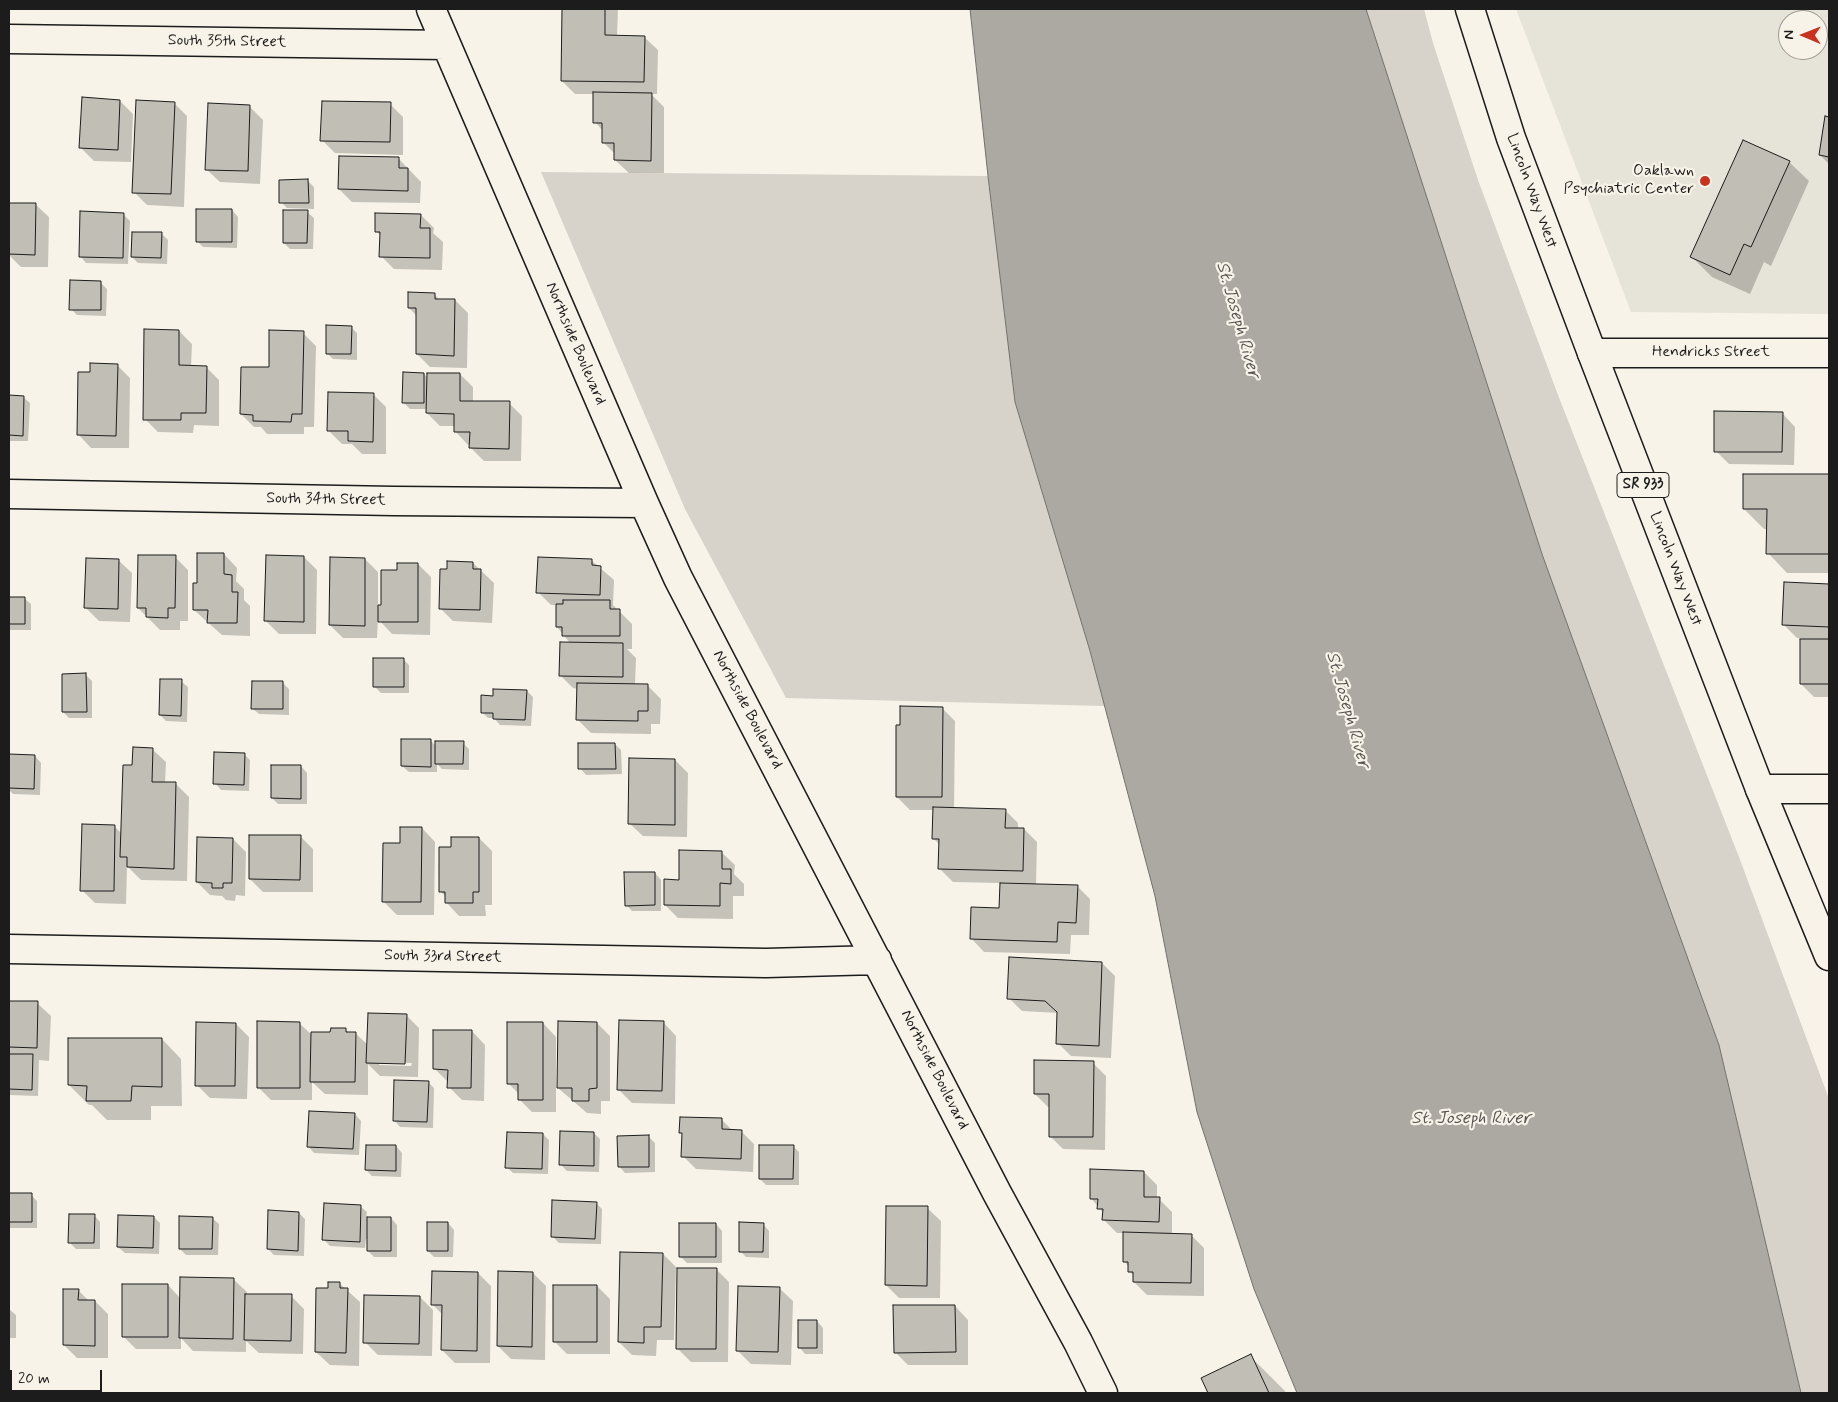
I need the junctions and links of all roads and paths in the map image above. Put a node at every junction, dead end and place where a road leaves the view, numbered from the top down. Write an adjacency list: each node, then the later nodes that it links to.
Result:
1 (430, 9): 4 (street, Northside Boulevard)
2 (1470, 9): 6 (street, Lincoln Way West / SR 933)
3 (9, 39): 4 (street, South 35th Street)
4 (446, 45): 8 (street, Northside Boulevard)
5 (1829, 353): 6 (street, Hendricks Street)
6 (1592, 354): 9 (street, Lincoln Way West / SR 933)
7 (9, 494): 8 (street, South 34th Street)
8 (644, 503): 13 (street, Northside Boulevard)
9 (1760, 789): 10 (street); 12 (street, Lincoln Way West / SR 933)
10 (1829, 789)
11 (9, 949): 13 (street, South 33rd Street)
12 (1829, 956)
13 (877, 960): 14 (street, Northside Boulevard)
14 (1103, 1393)

